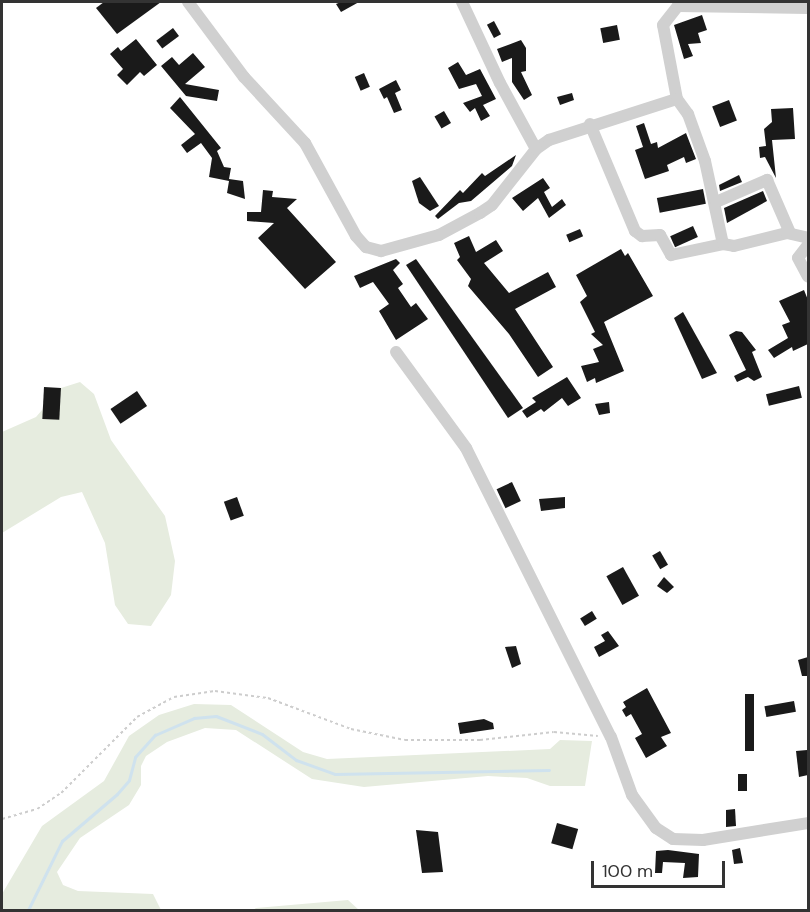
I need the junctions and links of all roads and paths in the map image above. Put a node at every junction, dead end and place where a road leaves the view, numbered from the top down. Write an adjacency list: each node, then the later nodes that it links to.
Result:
1 (188, 2): 6 (street)
2 (462, 2): 6 (street)
3 (808, 8): 4 (street)
4 (677, 99): 5 (street); 7 (street)
5 (590, 124): 6 (street); 10 (street)
6 (536, 148)
7 (716, 202): 8 (street); 10 (street)
8 (790, 233): 9 (street); 10 (street)
9 (808, 238)
10 (723, 244)
11 (808, 245): 12 (street)
12 (808, 277)
13 (396, 352): 14 (street)
14 (611, 736): 15 (path); 16 (street)
15 (2, 819)
16 (808, 823)

